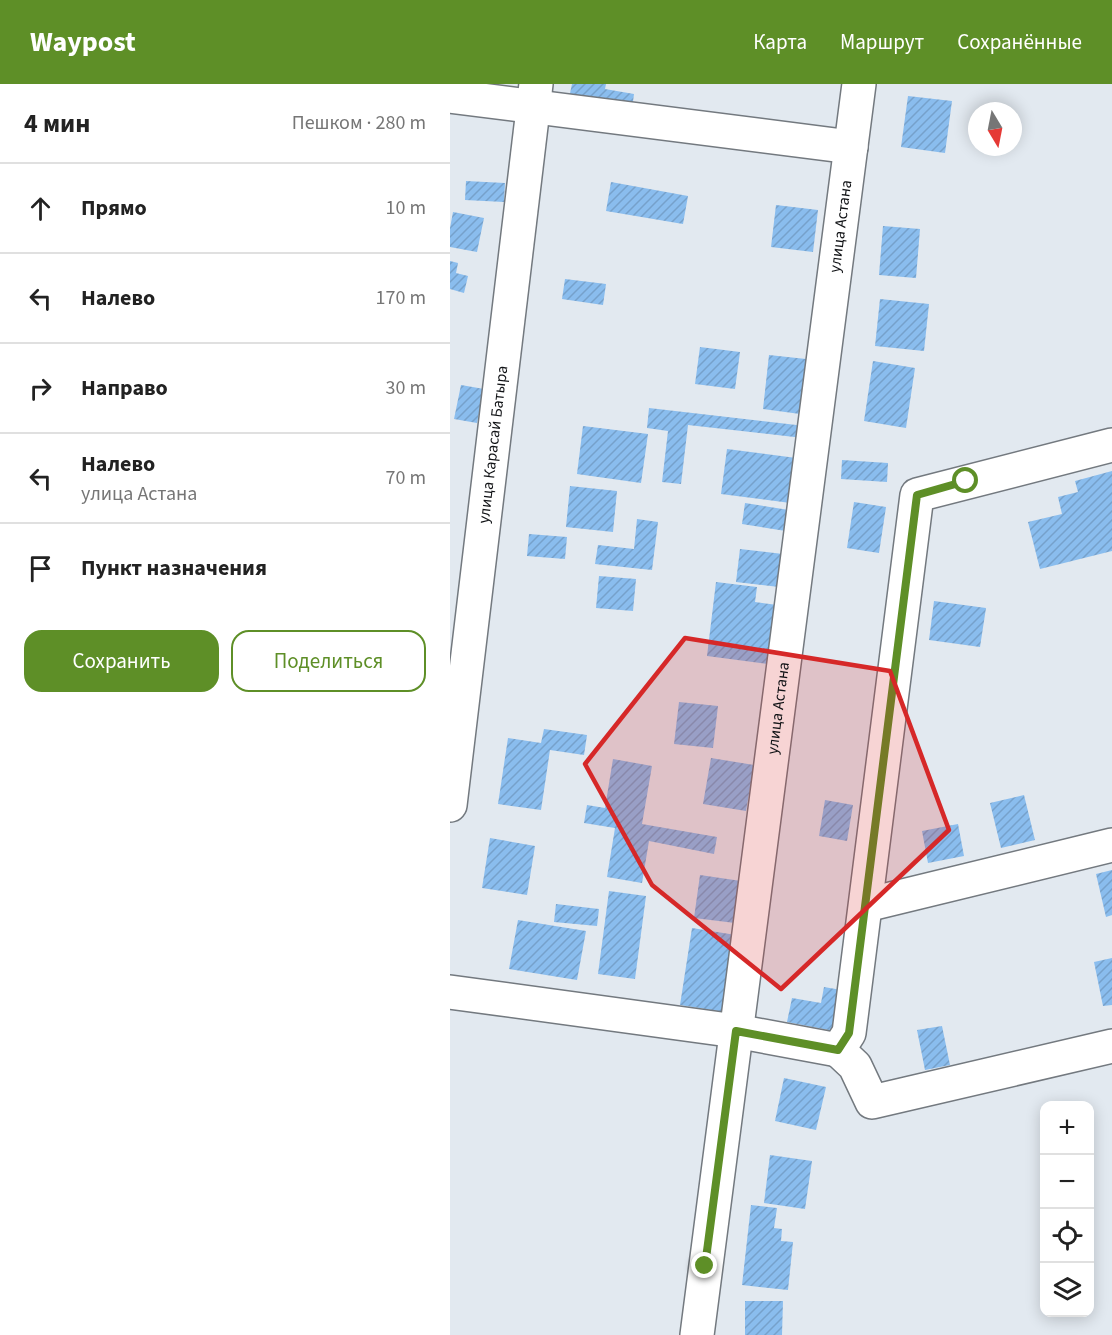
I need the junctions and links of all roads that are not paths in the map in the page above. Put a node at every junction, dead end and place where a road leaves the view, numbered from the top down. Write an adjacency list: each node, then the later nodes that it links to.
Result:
1 (859, 84): 4 (street, улица Астана)
2 (535, 95): 3 (street); 4 (street); 6 (street, улица Карасай Батыра)
3 (450, 96)
4 (851, 147): 10 (street, улица Астана)
5 (1112, 445): 8 (street)
6 (450, 805)
7 (1112, 845): 8 (street)
8 (866, 905): 12 (street)
9 (450, 992): 10 (street)
10 (736, 1031): 12 (street); 13 (street, улица Астана)
11 (1112, 1046): 12 (street)
12 (838, 1050)
13 (698, 1335)

